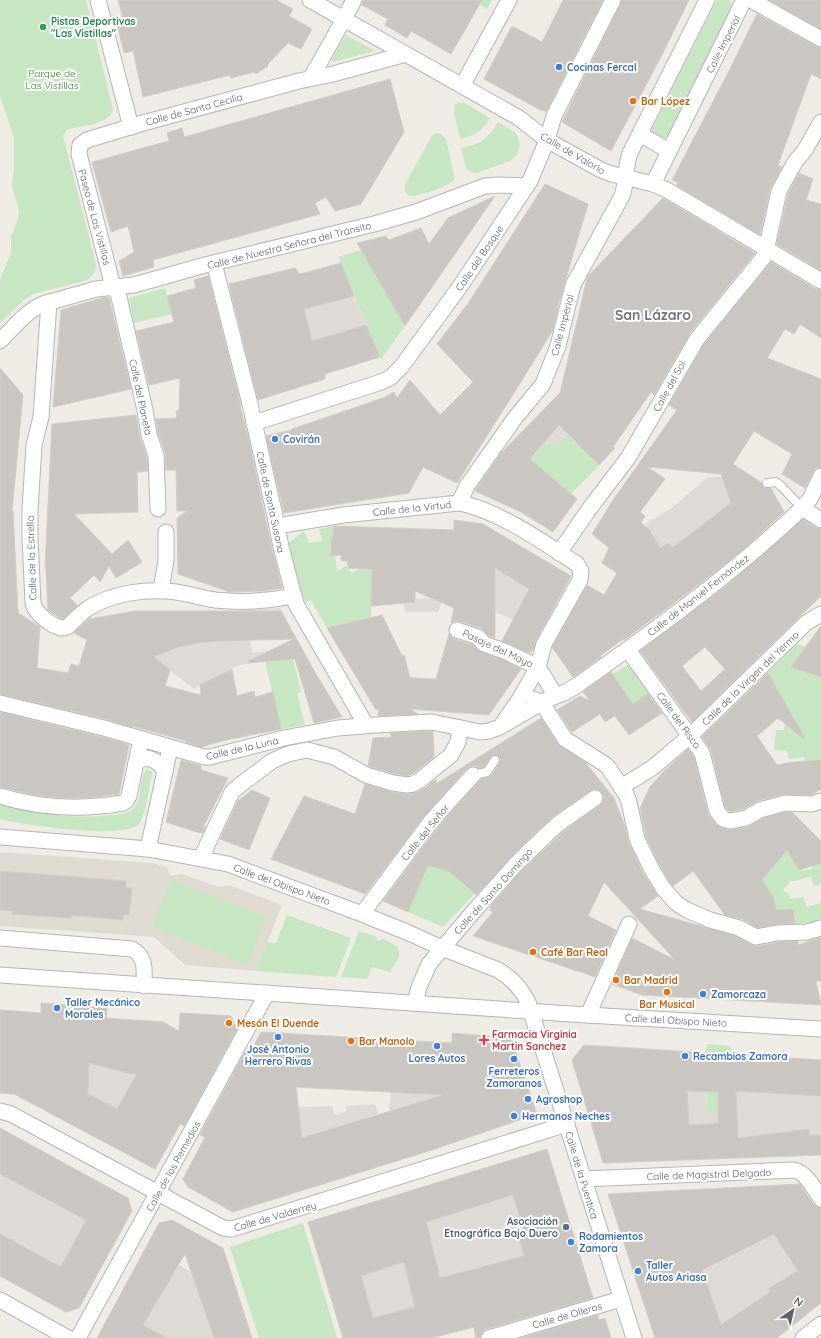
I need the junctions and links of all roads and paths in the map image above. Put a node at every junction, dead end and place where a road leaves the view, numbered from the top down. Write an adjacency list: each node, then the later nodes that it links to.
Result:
1 (98, 0): 15 (street)
2 (310, 0): 9 (street, Calle de Valorio)
3 (354, 0): 9 (street)
4 (509, 0): 13 (street)
5 (613, 0): 17 (street, Calle del Bosque)
6 (707, 0): 16 (street, Calle Imperial)
7 (744, 0): 19 (street, Calle Imperial)
8 (751, 0): 10 (street)
9 (344, 19): 11 (street, Calle de Valorio); 12 (street)
10 (821, 39)
11 (406, 54): 12 (street, Calle de Santa Cecilia); 13 (street, Calle de Valorio)
12 (311, 78): 15 (street, Calle de Santa Cecilia)
13 (462, 86): 17 (street, Calle de Valorio)
14 (821, 122): 23 (street, Calle del Sol)
15 (131, 127): 18 (street, Calle de Santa Cecilia)
16 (640, 134): 19 (street); 20 (street, Calle Imperial)
17 (547, 140): 20 (street, Calle de Valorio); 22 (street, Calle del Bosque)
18 (80, 145): 26 (street, Paseo de Las Vistillas)
19 (669, 151): 21 (street, Calle Imperial)
20 (626, 178): 21 (street, Calle de Valorio); 32 (street, Calle Imperial)
21 (653, 184): 23 (street, Calle de Valorio)
22 (527, 186): 24 (street, Calle de Nuestra Señora del Tránsito); 29 (street, Calle del Bosque)
23 (766, 248): 25 (street, Calle de Valorio); 38 (street, Calle del Sol)
24 (214, 263): 26 (street, Calle de Nuestra Señora del Tránsito); 29 (street, Calle de Santa Susana)
25 (821, 281)
26 (115, 287): 27 (street, Calle de Nuestra Señora del Tránsito); 34 (street, Calle del Planeta)
27 (49, 302): 28 (street); 39 (street, Calle de la Estrella)
28 (0, 341)
29 (254, 423): 36 (street, Calle de Santa Susana)
30 (821, 476): 33 (street, Calle de Manuel Fernández)
31 (767, 483): 33 (lane)
32 (459, 503): 36 (street, Calle de la Virtud); 38 (street, Calle de la Virtud)
33 (802, 508): 35 (street); 43 (street, Calle de Manuel Fernández)
34 (158, 509)
35 (821, 520)
36 (277, 526): 40 (street, Calle de Santa Susana)
37 (166, 532): 39 (street)
38 (559, 553): 44 (street)
39 (161, 590): 40 (street, Calle de la Estrella)
40 (294, 596): 49 (street, Calle de Santa Susana)
41 (821, 614): 52 (street, Calle de la Virgen del Yermo)
42 (457, 630): 44 (street, Pasaje del Mayo)
43 (628, 650): 45 (street, Calle de Manuel Fernández); 52 (street, Calle del Risco)
44 (538, 667): 45 (street); 46 (street)
45 (556, 696): 48 (street, Calle de Manuel Fernández)
46 (519, 700): 48 (street); 51 (street)
47 (0, 703): 53 (street, Calle de la Luna)
48 (542, 703): 51 (street, Calle de Manuel Fernández); 59 (street)
49 (366, 726): 50 (street, Calle de la Luna); 54 (street, Calle de la Luna)
50 (460, 728): 51 (street, Calle de la Luna); 65 (street)
51 (494, 730)
52 (690, 736): 59 (street, Calle de la Virgen del Yermo); 62 (street, Calle del Risco)
53 (141, 739): 54 (street, Calle de la Luna); 56 (street)
54 (170, 748): 57 (street)
55 (495, 760): 58 (lane, Calle del Señor)
56 (136, 763): 57 (street); 60 (street)
57 (165, 772): 64 (street)
58 (473, 775): 66 (street, Calle del Señor)
59 (621, 787): 68 (street)
60 (0, 796)
61 (595, 798): 70 (street, Calle de Santo Domingo)
62 (818, 803)
63 (0, 838): 64 (street, Calle del Obispo Nieto)
64 (148, 848): 65 (street, Calle del Obispo Nieto)
65 (201, 858): 66 (street, Calle del Obispo Nieto)
66 (362, 914): 70 (street, Calle del Obispo Nieto)
67 (629, 924): 76 (street)
68 (821, 928)
69 (0, 938): 72 (street)
70 (442, 948): 74 (street, Calle de Santo Domingo); 75 (street, Calle del Obispo Nieto)
71 (0, 975): 72 (street, Calle del Obispo Nieto)
72 (144, 986): 73 (street, Calle del Obispo Nieto)
73 (267, 993): 74 (street, Calle del Obispo Nieto); 81 (street, Calle de los Remedios)
74 (415, 1003): 75 (street, Calle del Obispo Nieto)
75 (531, 1011): 76 (street, Calle del Obispo Nieto); 79 (street, Calle de la Puentica)
76 (588, 1015): 77 (street, Calle del Obispo Nieto)
77 (821, 1029)
78 (0, 1111): 81 (street, Calle de Valderrey)
79 (566, 1124): 80 (street, Calle de la Puentica); 81 (street, Calle de Valderrey)
80 (584, 1179): 82 (street, Calle de Magistral Delgado); 83 (street, Calle de la Puentica)
81 (158, 1193): 87 (street, Calle de los Remedios)
82 (821, 1199)
83 (621, 1299): 88 (street, Calle de Olleros); 89 (street, Calle de la Puentica)
84 (0, 1300): 86 (street)
85 (821, 1324): 90 (street)
86 (68, 1338)
87 (78, 1338)
88 (489, 1338)
89 (634, 1338)
90 (803, 1338)

